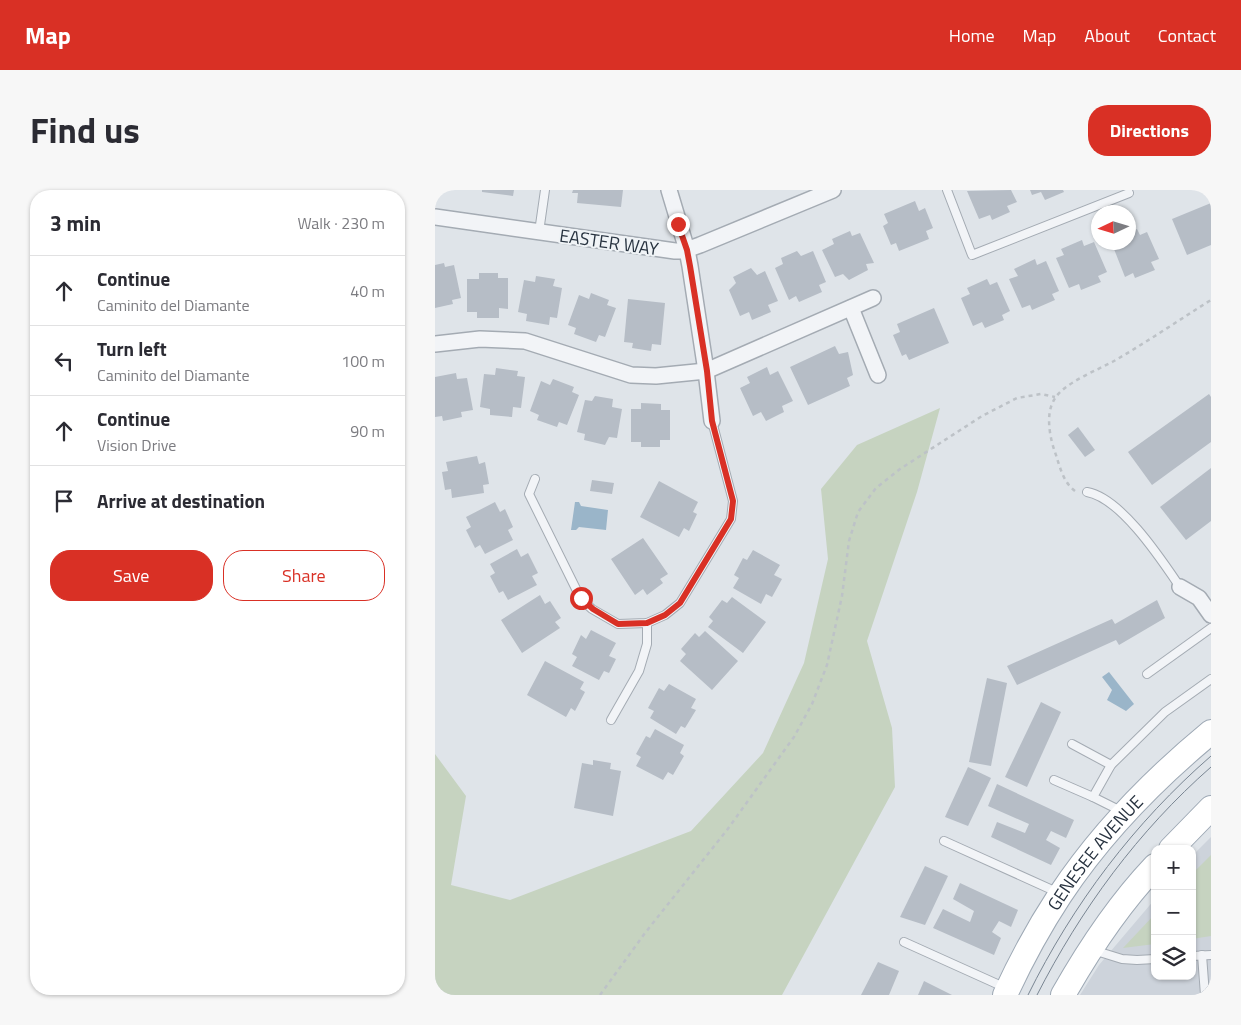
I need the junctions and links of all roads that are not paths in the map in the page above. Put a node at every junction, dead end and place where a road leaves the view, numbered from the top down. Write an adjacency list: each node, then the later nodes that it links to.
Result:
1 (545, 190): 7 (lane)
2 (669, 190): 8 (street)
3 (833, 190): 8 (street, EASTER WAY)
4 (947, 190): 5 (lane)
5 (1129, 193)
6 (435, 217): 7 (street, EASTER WAY)
7 (539, 232): 8 (street, EASTER WAY)
8 (687, 250): 12 (street)
9 (873, 298): 10 (street)
10 (851, 308): 12 (street); 13 (street)
11 (435, 344): 12 (street)
12 (707, 371): 14 (street)
13 (878, 375)
14 (712, 421): 19 (lane)
15 (535, 479): 19 (lane)
16 (1087, 492): 17 (lane)
17 (1181, 587): 18 (street)
18 (1209, 610)
19 (647, 623): 23 (lane)
20 (1211, 628): 21 (lane)
21 (1147, 674)
22 (1211, 679): 26 (lane)
23 (611, 720)
24 (1211, 732): 30 (main road, GENESEE AVENUE)
25 (1072, 744): 26 (lane)
26 (1111, 765): 28 (lane)
27 (1054, 780): 28 (lane)
28 (1093, 796): 30 (lane)
29 (1211, 808): 32 (main road)
30 (1125, 814): 34 (main road, GENESEE AVENUE)
31 (944, 841): 34 (lane)
32 (1175, 845)
33 (1151, 870): 36 (main road)
34 (1061, 894): 41 (main road, GENESEE AVENUE)
35 (904, 942): 41 (lane)
36 (1089, 949): 40 (lane); 42 (main road)
37 (1202, 955): 38 (lane); 39 (lane); 43 (lane)
38 (1211, 955)
39 (1196, 956)
40 (1151, 959)
41 (1006, 992)
42 (1063, 995)
43 (1205, 995)

